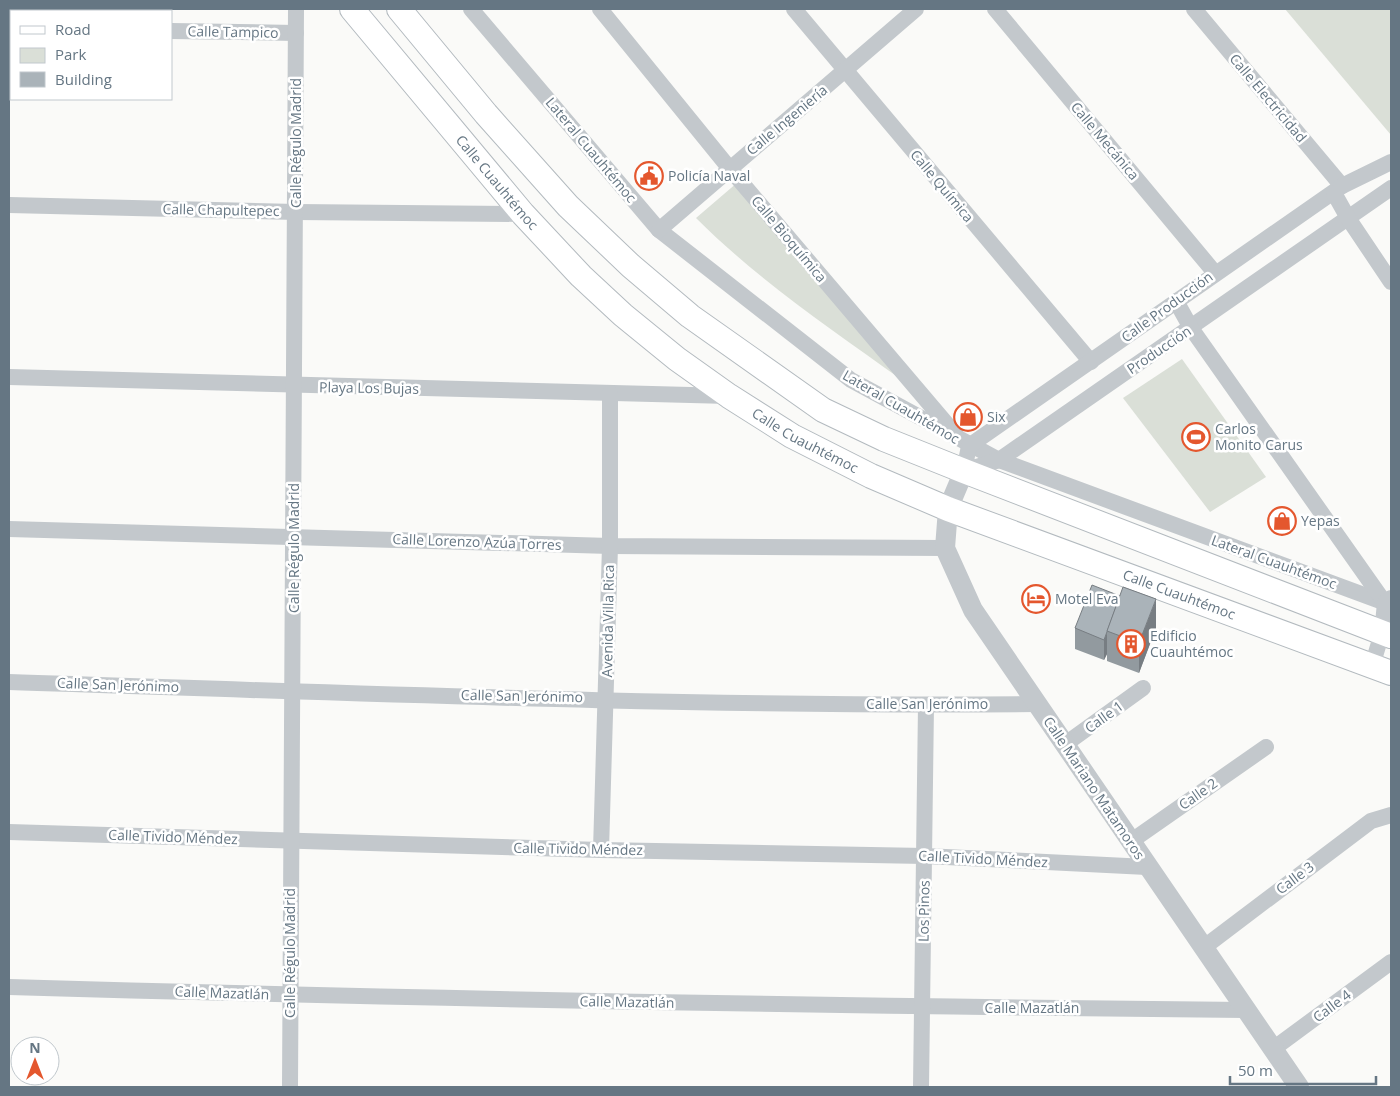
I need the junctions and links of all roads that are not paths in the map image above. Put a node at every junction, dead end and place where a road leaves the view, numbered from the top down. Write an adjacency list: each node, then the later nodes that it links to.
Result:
1 (296, 9): 11 (street, Calle Régulo Madrid)
2 (352, 9): 19 (main road, Calle Cuauhtémoc)
3 (398, 9): 33 (main road)
4 (471, 9): 21 (street, Lateral Cuauhtémoc)
5 (600, 9): 14 (street, Calle Bioquímica)
6 (794, 9): 12 (street, Calle Química)
7 (916, 9): 12 (street, Calle Ingeniería)
8 (994, 9): 22 (street, Calle Mecánica)
9 (1194, 9): 16 (street, Calle Electricidad)
10 (172, 31): 11 (street, Calle Tampico)
11 (296, 33): 18 (street, Calle Régulo Madrid)
12 (845, 71): 14 (street, Calle Ingeniería); 26 (street, Calle Química)
13 (1391, 162): 16 (street, Calle Producción)
14 (730, 169): 21 (street, Calle Ingeniería); 31 (street, Calle Bioquímica)
15 (1391, 188): 20 (street, Producción)
16 (1338, 190): 20 (street, Calle Electricidad); 22 (street, Calle Producción)
17 (9, 205): 18 (street, Calle Chapultepec)
18 (296, 212): 19 (street, Calle Chapultepec); 28 (street, Calle Régulo Madrid)
19 (523, 214): 30 (main road, Calle Cuauhtémoc)
20 (1348, 218): 23 (street, Calle Electricidad); 25 (street, Producción)
21 (659, 230): 31 (street, Lateral Cuauhtémoc)
22 (1215, 273): 24 (street, Calle Producción)
23 (1391, 282)
24 (1176, 301): 25 (street); 26 (street, Calle Producción)
25 (1191, 328): 32 (street, Producción); 39 (street)
26 (1091, 362): 31 (street, Calle Producción)
27 (9, 378): 28 (street, Playa Los Bujas)
28 (294, 386): 29 (street, Playa Los Bujas); 36 (street, Calle Régulo Madrid)
29 (610, 393): 30 (street, Playa Los Bujas); 37 (street, Avenida Villa Rica)
30 (729, 396): 34 (main road, Calle Cuauhtémoc)
31 (966, 444): 32 (street, Lateral Cuauhtémoc); 33 (street)
32 (999, 460): 33 (street, Producción); 39 (street, Lateral Cuauhtémoc)
33 (964, 471): 34 (street, Calle Mariano Matamoros); 40 (main road)
34 (948, 509): 38 (street, Calle Mariano Matamoros); 41 (main road, Calle Cuauhtémoc)
35 (9, 529): 36 (street, Calle Lorenzo Azúa Torres)
36 (294, 537): 37 (street, Calle Lorenzo Azúa Torres); 44 (street, Calle Régulo Madrid)
37 (610, 546): 38 (street, Calle Lorenzo Azúa Torres); 45 (street, Avenida Villa Rica)
38 (945, 548): 46 (street, Calle Mariano Matamoros)
39 (1389, 602): 40 (street)
40 (1387, 635): 41 (street)
41 (1382, 670)
42 (9, 682): 44 (street, Calle San Jerónimo)
43 (1143, 688): 48 (street, Calle 1)
44 (293, 691): 45 (street, Calle San Jerónimo); 52 (street, Calle Régulo Madrid)
45 (606, 698): 47 (street, Calle San Jerónimo); 54 (street, Avenida Villa Rica)
46 (1036, 704): 47 (street, Calle San Jerónimo); 48 (street, Calle Mariano Matamoros)
47 (926, 705): 55 (street, Los Pinos)
48 (1064, 745): 53 (street, Calle Mariano Matamoros)
49 (1266, 747): 53 (street, Calle 2)
50 (1391, 815): 57 (street, Calle 3)
51 (9, 832): 52 (street, Calle Tivido Méndez)
52 (291, 841): 54 (street, Calle Tivido Méndez); 60 (street, Calle Régulo Madrid)
53 (1130, 842): 56 (street, Calle Mariano Matamoros)
54 (601, 850): 55 (street, Calle Tivido Méndez)
55 (925, 856): 56 (street, Calle Tivido Méndez); 61 (street, Los Pinos)
56 (1147, 867): 57 (street, Calle Mariano Matamoros)
57 (1203, 948): 62 (street, Calle Mariano Matamoros)
58 (1391, 962): 63 (street, Calle 4)
59 (9, 987): 60 (street, Calle Mazatlán)
60 (290, 995): 61 (street, Calle Mazatlán); 64 (street, Calle Régulo Madrid)
61 (923, 1007): 62 (street, Calle Mazatlán); 65 (street, Los Pinos)
62 (1245, 1010): 63 (street, Calle Mariano Matamoros)
63 (1273, 1049): 66 (street, Calle Mariano Matamoros)
64 (290, 1087)
65 (921, 1087)
66 (1299, 1087)

